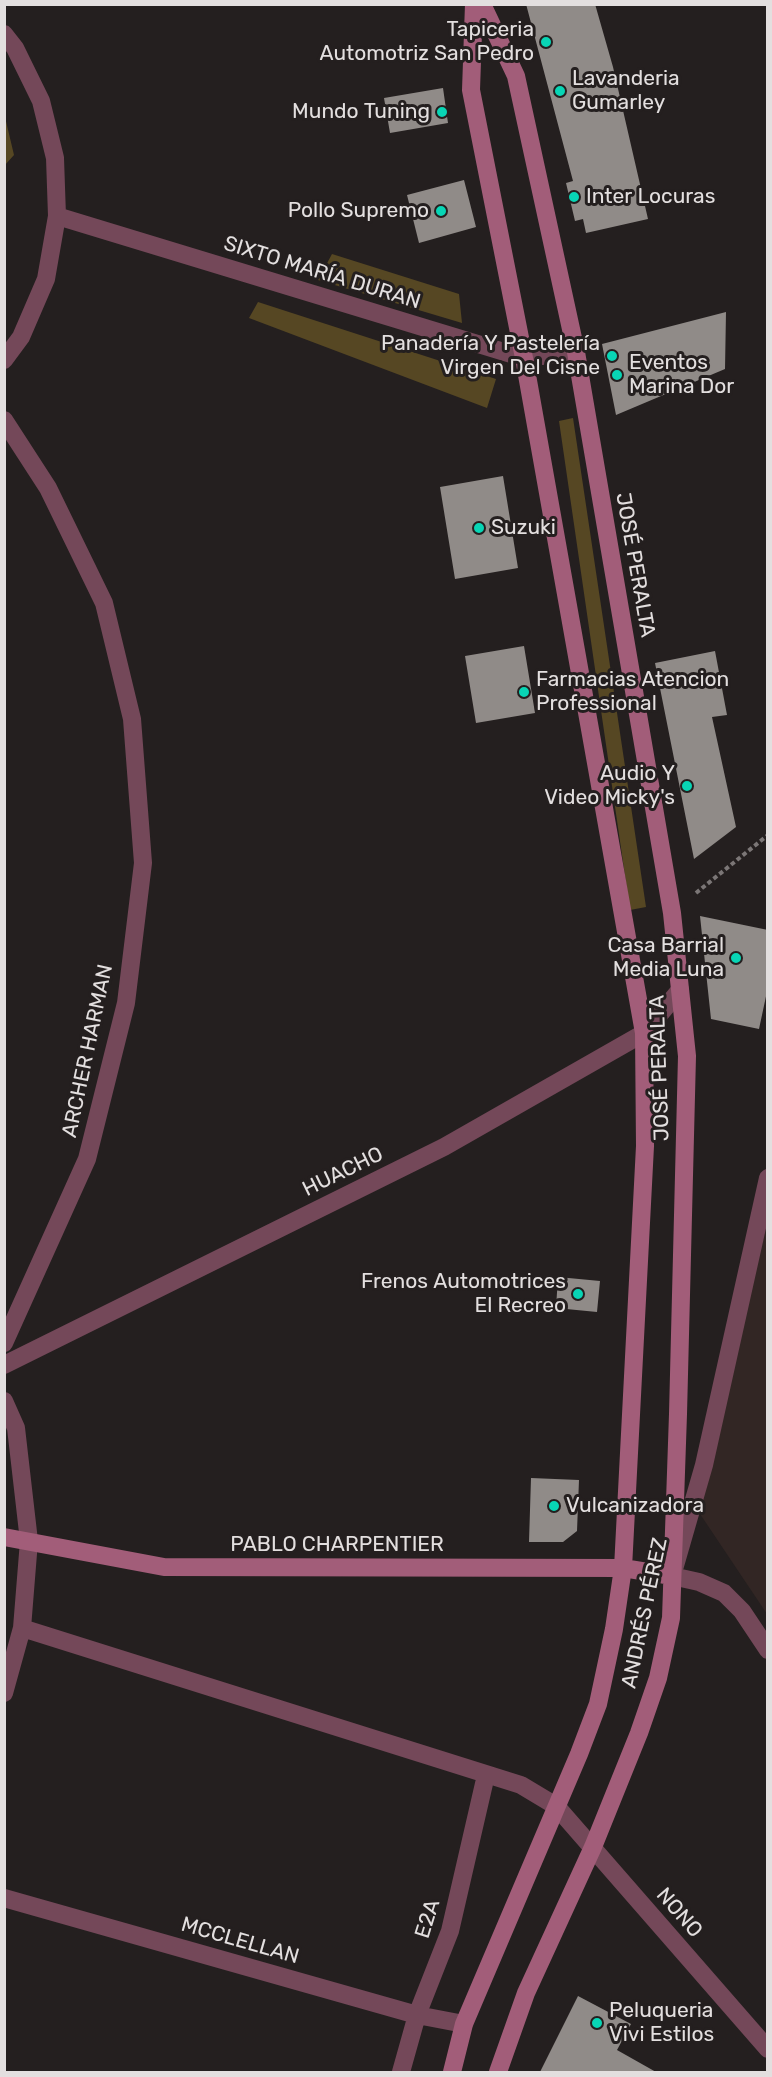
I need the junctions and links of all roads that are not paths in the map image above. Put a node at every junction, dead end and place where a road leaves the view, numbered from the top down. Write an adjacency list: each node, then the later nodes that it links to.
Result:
1 (474, 4): 6 (main road, JOSÉ PERALTA)
2 (482, 4): 5 (main road, JOSÉ PERALTA)
3 (4, 34): 4 (street)
4 (57, 216): 6 (street, SIXTO MARÍA DURAN); 7 (street)
5 (576, 352): 6 (street, SIXTO MARÍA DURAN); 9 (main road, JOSÉ PERALTA)
6 (524, 358): 10 (main road, JOSÉ PERALTA)
7 (4, 360)
8 (4, 420): 12 (street, ARCHER HARMAN)
9 (680, 990): 10 (street, HUACHO); 18 (main road, JOSÉ PERALTA)
10 (644, 1033): 13 (street, HUACHO); 17 (main road, JOSÉ PERALTA)
11 (768, 1178): 18 (street, ANDRÉS PÉREZ)
12 (4, 1343)
13 (4, 1365)
14 (4, 1401): 16 (street)
15 (4, 1537): 16 (main road, PABLO CHARPENTIER)
16 (29, 1541): 17 (main road, PABLO CHARPENTIER); 19 (street)
17 (622, 1568): 18 (main road, PABLO CHARPENTIER); 23 (main road, ANDRÉS PÉREZ)
18 (672, 1576): 20 (street); 24 (main road, ANDRÉS PÉREZ)
19 (22, 1628): 21 (street); 22 (street)
20 (768, 1650)
21 (4, 1693)
22 (486, 1775): 23 (street); 26 (street, E2A)
23 (556, 1806): 24 (street, NONO); 27 (main road, ANDRÉS PÉREZ)
24 (593, 1847): 28 (street, NONO); 31 (main road, ANDRÉS PÉREZ)
25 (4, 1898): 26 (street, MCCLELLAN)
26 (417, 2015): 27 (street, MCCLELLAN); 29 (street, E2A)
27 (464, 2024): 30 (main road, ANDRÉS PÉREZ)
28 (768, 2049)
29 (401, 2073)
30 (452, 2073)
31 (498, 2073)

